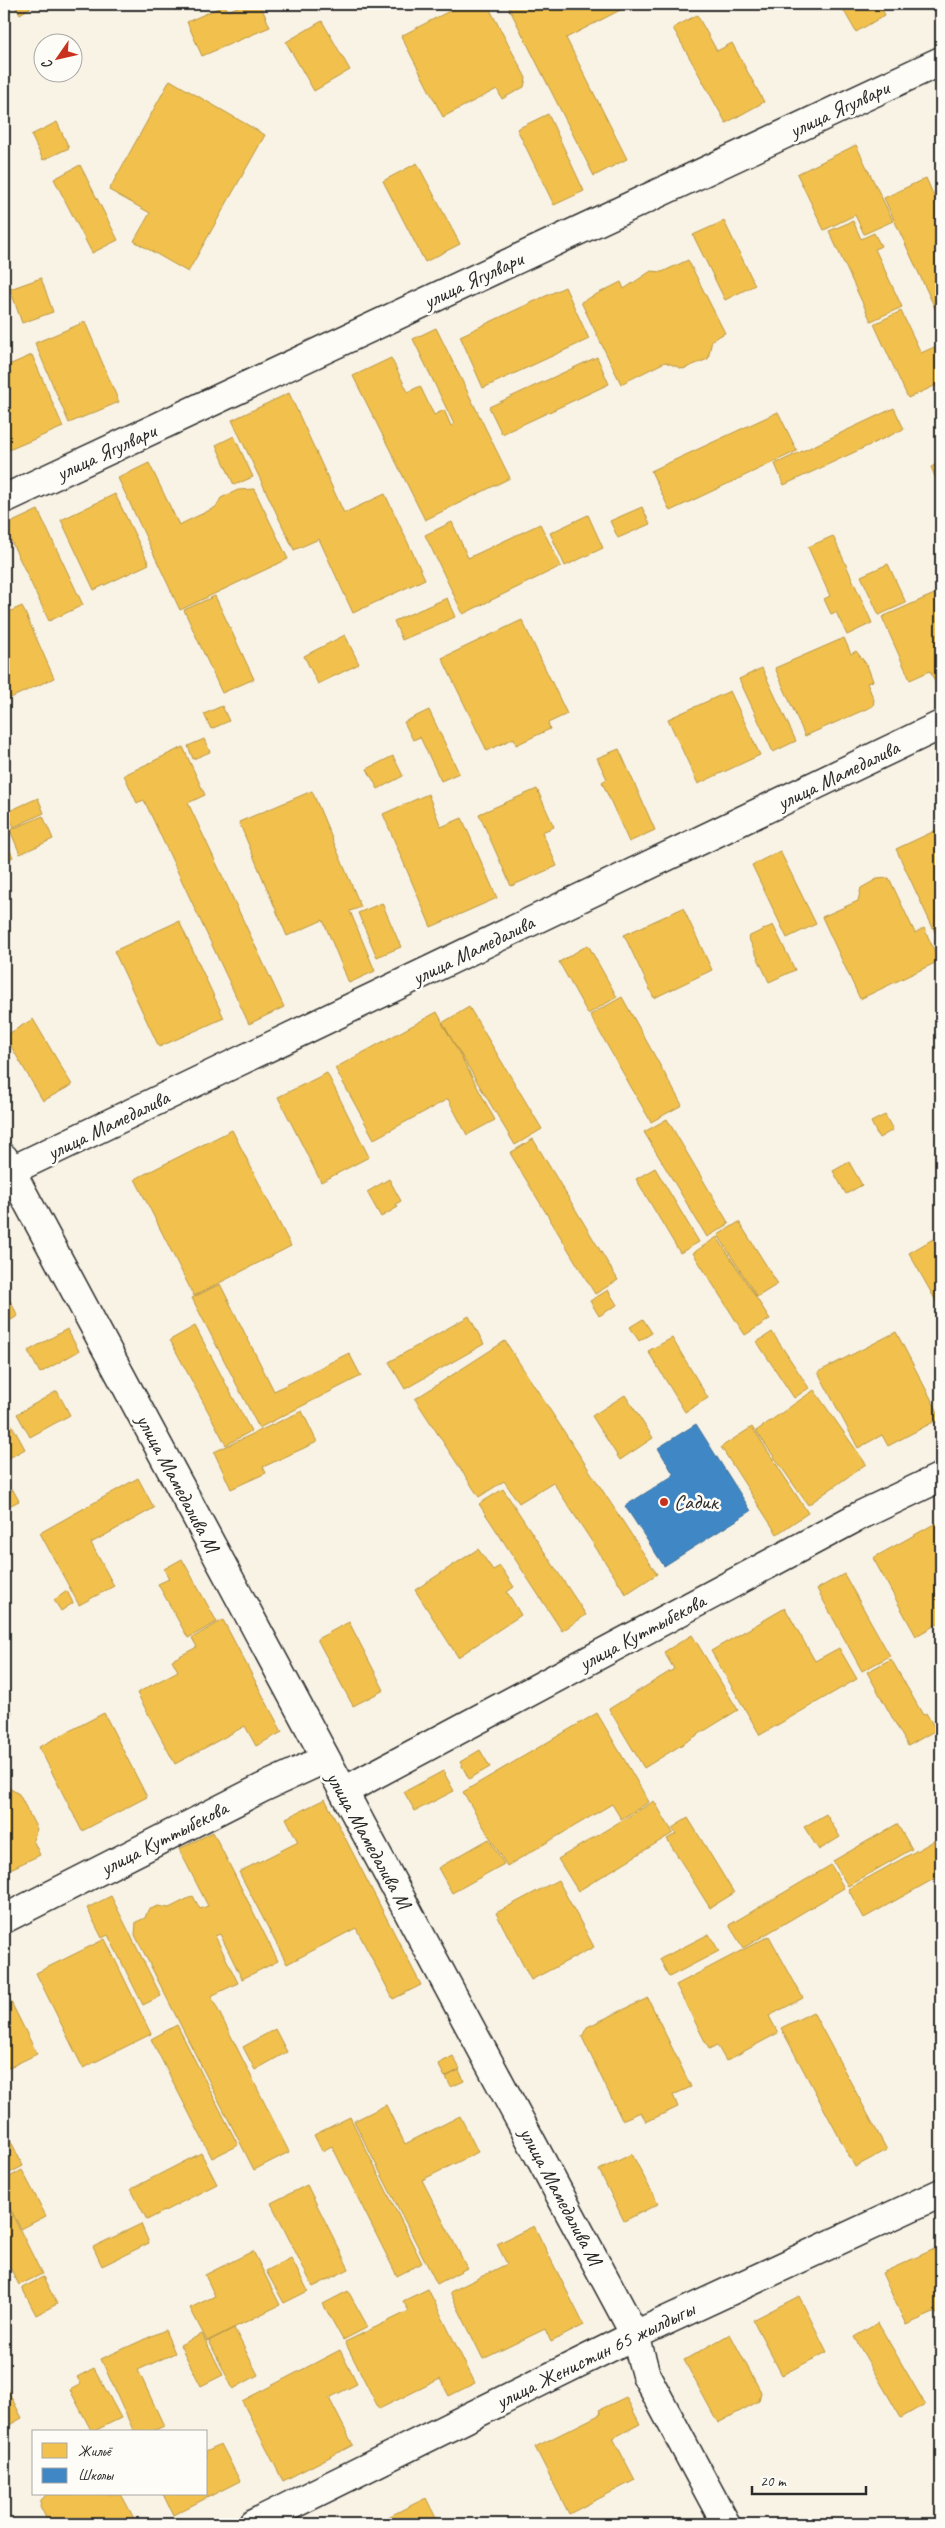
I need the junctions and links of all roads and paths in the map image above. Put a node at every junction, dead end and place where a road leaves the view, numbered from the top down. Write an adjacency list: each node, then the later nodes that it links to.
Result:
1 (941, 61): 2 (street, улица Ягулвари)
2 (4, 499)
3 (941, 725): 4 (street, улица Мамедалива)
4 (6, 1168): 6 (street, улица Мамедалива М)
5 (941, 1477): 7 (street, улица Куттыбекова)
6 (325, 1759): 7 (street, улица Мамедалива М); 8 (street, улица Куттыбекова)
7 (344, 1791): 10 (street, улица Мамедалива М)
8 (4, 1919)
9 (941, 2193): 10 (street, улица Женистин 65 жылдыгы)
10 (635, 2334): 11 (street, улица Женистин 65 жылдыгы); 12 (street, улица Мамедалива М)
11 (253, 2524)
12 (726, 2524)

